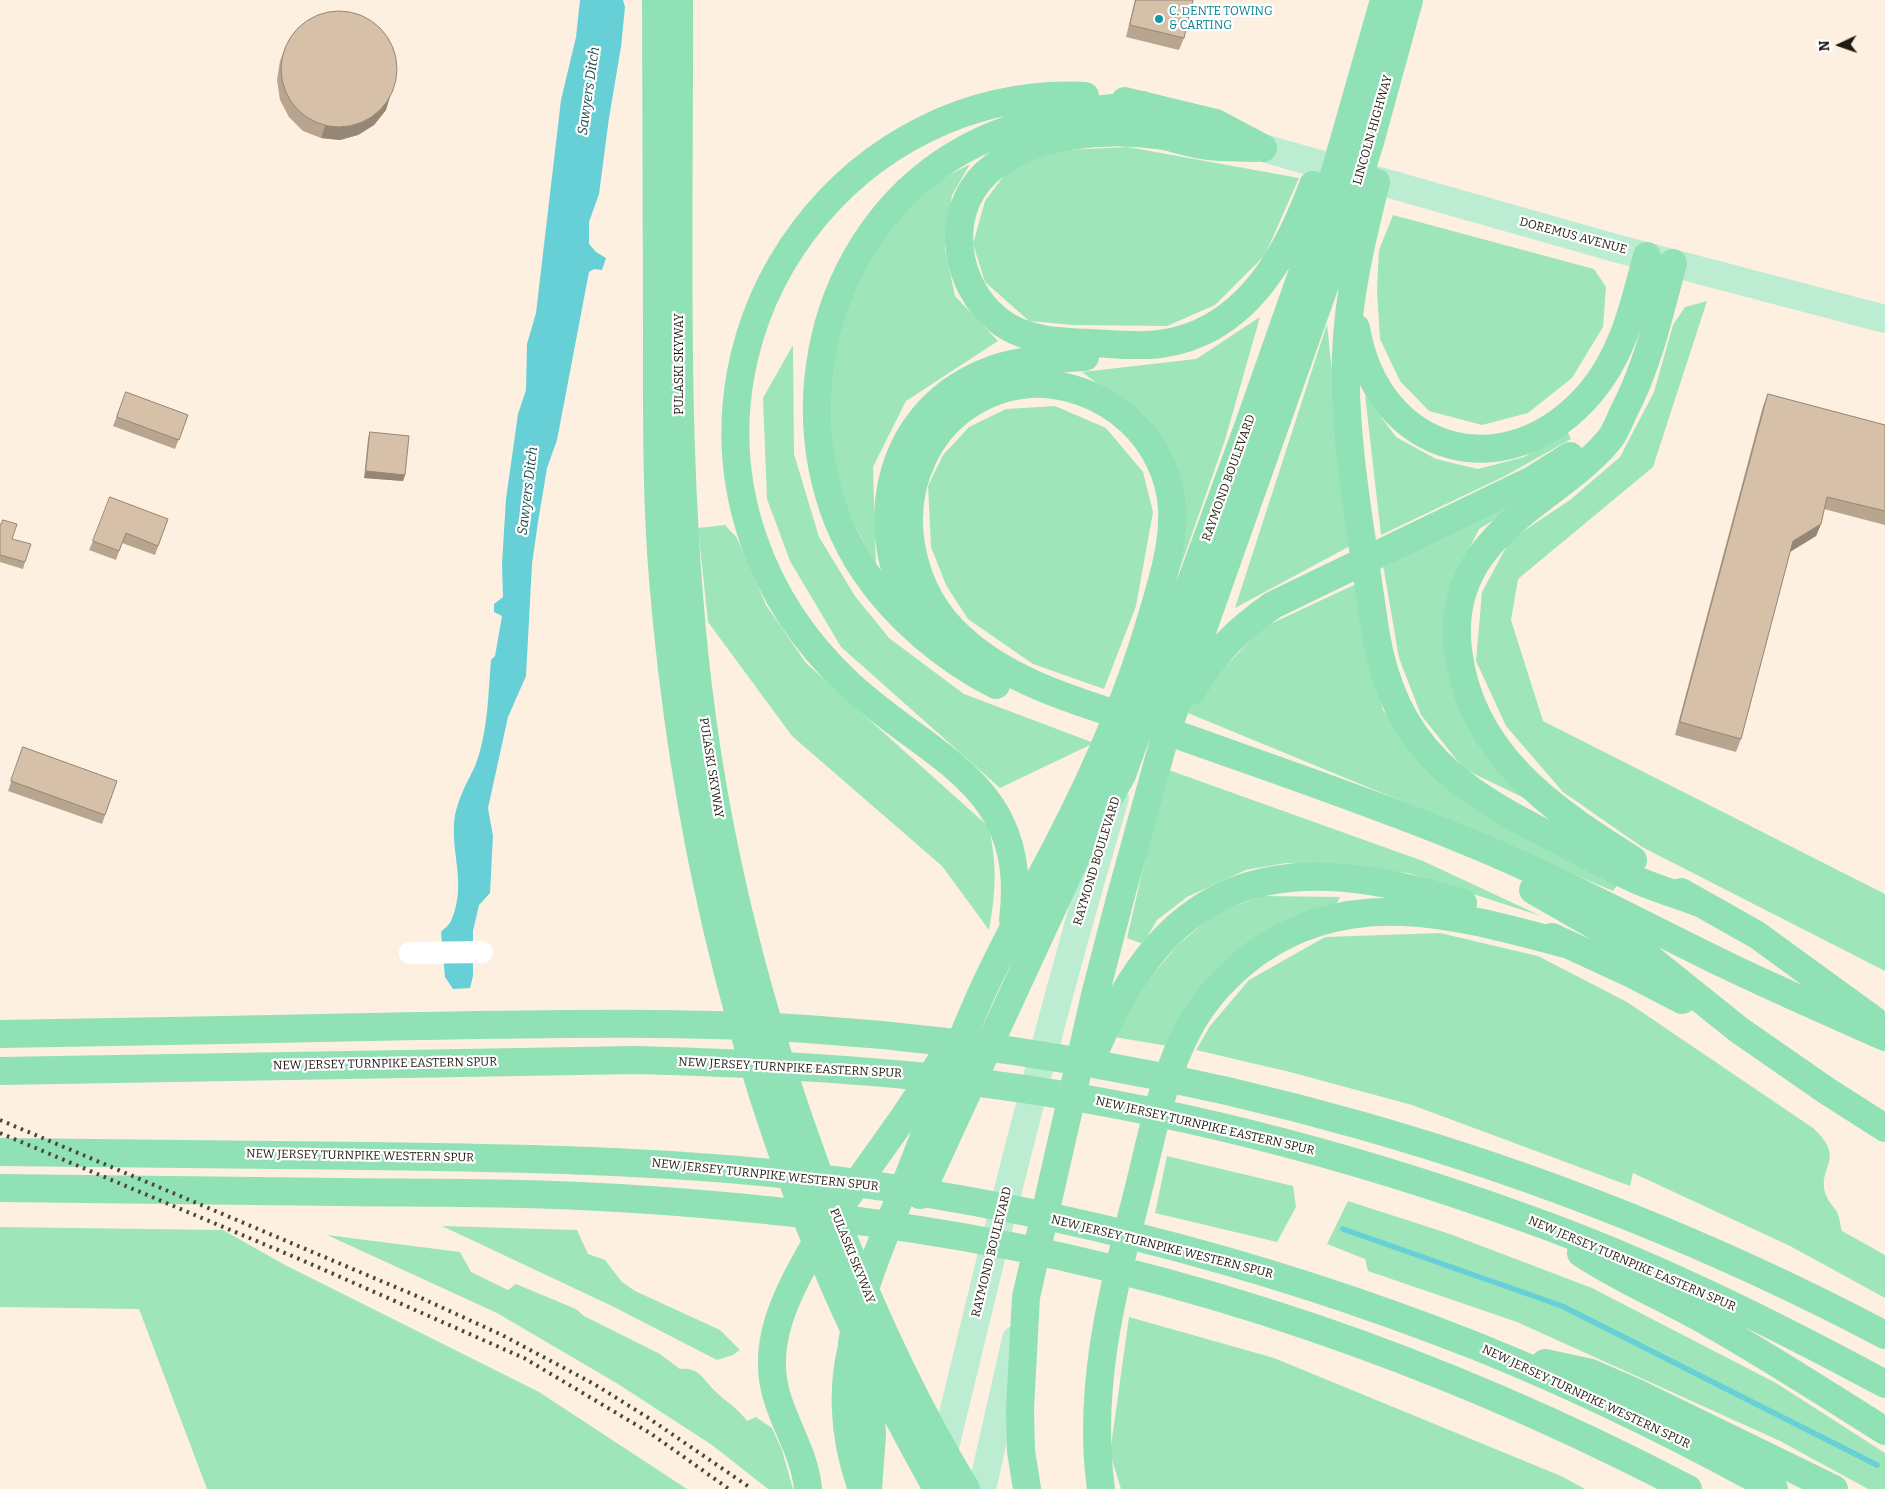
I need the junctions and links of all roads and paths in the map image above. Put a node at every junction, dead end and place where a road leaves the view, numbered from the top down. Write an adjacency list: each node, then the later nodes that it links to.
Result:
1 (656, 0): 37 (highway, PULASKI SKYWAY)
2 (679, 0): 44 (highway, PULASKI SKYWAY)
3 (1400, 3): 6 (highway, LINCOLN HIGHWAY); 6 (highway, LINCOLN HIGHWAY)
4 (1143, 105): 5 (highway); 13 (highway); 19 (highway)
5 (1262, 148): 7 (main road, DOREMUS AVENUE); 11 (highway)
6 (1324, 252): 9 (highway); 11 (highway); 15 (highway, RAYMOND BOULEVARD); 17 (highway, RAYMOND BOULEVARD)
7 (1646, 256): 8 (main road, DOREMUS AVENUE); 9 (highway)
8 (1674, 263): 10 (main road, DOREMUS AVENUE); 12 (highway)
9 (1352, 302): 18 (highway)
10 (1885, 319)
11 (1143, 346): 13 (highway)
12 (1629, 401): 15 (highway); 18 (highway)
13 (933, 642): 14 (highway)
14 (1072, 706): 16 (highway); 19 (highway)
15 (1166, 733): 29 (highway, RAYMOND BOULEVARD)
16 (1213, 756): 25 (highway); 27 (highway)
17 (1122, 775): 37 (highway); 43 (main road, RAYMOND BOULEVARD)
18 (1697, 902): 24 (highway)
19 (1012, 934): 23 (highway)
20 (1569, 945): 25 (highway); 29 (highway); 47 (highway)
21 (482, 952): 22 (street)
22 (410, 953)
23 (976, 1006): 37 (highway); 40 (highway)
24 (1885, 1029)
25 (1739, 1030): 30 (highway)
26 (0, 1034): 35 (highway)
27 (1885, 1037)
28 (0, 1071): 33 (highway, NEW JERSEY TURNPIKE EASTERN SPUR)
29 (1065, 1123): 34 (highway, RAYMOND BOULEVARD)
30 (1885, 1128)
31 (0, 1152): 36 (highway, NEW JERSEY TURNPIKE WESTERN SPUR)
32 (0, 1188): 48 (highway)
33 (1530, 1219): 38 (highway, NEW JERSEY TURNPIKE EASTERN SPUR); 39 (highway)
34 (1026, 1297): 45 (main road, RAYMOND BOULEVARD); 46 (highway)
35 (1885, 1335)
36 (1479, 1347): 49 (highway, NEW JERSEY TURNPIKE WESTERN SPUR); 50 (highway)
37 (858, 1348): 41 (highway); 42 (highway); 43 (highway, PULASKI SKYWAY)
38 (1885, 1384)
39 (1885, 1431)
40 (808, 1489)
41 (862, 1489)
42 (868, 1489)
43 (936, 1489)
44 (966, 1489)
45 (982, 1489)
46 (1027, 1489)
47 (1101, 1489)
48 (1688, 1489)
49 (1774, 1489)
50 (1834, 1489)

